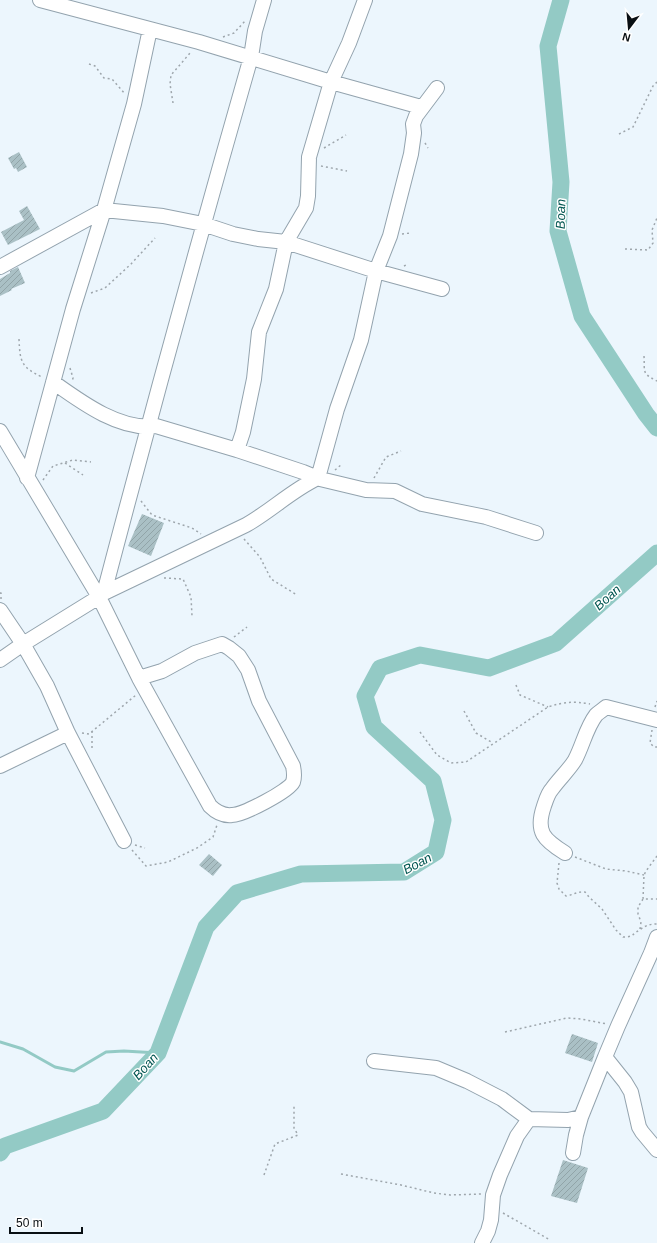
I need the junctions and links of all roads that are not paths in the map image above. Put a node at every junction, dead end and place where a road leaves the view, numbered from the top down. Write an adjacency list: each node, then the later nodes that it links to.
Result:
1 (40, 0): 4 (street)
2 (264, 0): 5 (street)
3 (365, 0): 6 (street)
4 (150, 29): 5 (street); 9 (street)
5 (251, 57): 6 (street); 10 (street)
6 (332, 82): 8 (street); 11 (street)
7 (437, 88): 8 (street)
8 (421, 107): 13 (street)
9 (104, 210): 10 (street); 12 (street); 15 (street)
10 (203, 224): 11 (street); 16 (street)
11 (286, 242): 13 (street); 18 (street)
12 (0, 267)
13 (376, 272): 14 (street); 19 (street)
14 (442, 289)
15 (53, 382): 16 (street); 20 (street)
16 (147, 427): 18 (street); 22 (street)
17 (0, 431): 20 (street)
18 (237, 450): 19 (street)
19 (318, 478): 21 (street); 22 (street)
20 (31, 484): 22 (street)
21 (536, 533)
22 (101, 595): 24 (street); 26 (street)
23 (0, 610): 24 (street)
24 (23, 644): 25 (street); 28 (street)
25 (0, 660)
26 (142, 683): 26 (street)
27 (657, 720): 31 (street)
28 (68, 733): 29 (street); 30 (street)
29 (0, 766)
30 (124, 841)
31 (565, 853)
32 (657, 937): 33 (street)
33 (654, 955): 34 (street)
34 (605, 1057): 36 (street); 38 (street)
35 (374, 1061): 37 (street)
36 (581, 1117): 37 (street); 39 (street)
37 (529, 1119): 40 (street)
38 (657, 1150)
39 (573, 1153)
40 (482, 1243)

